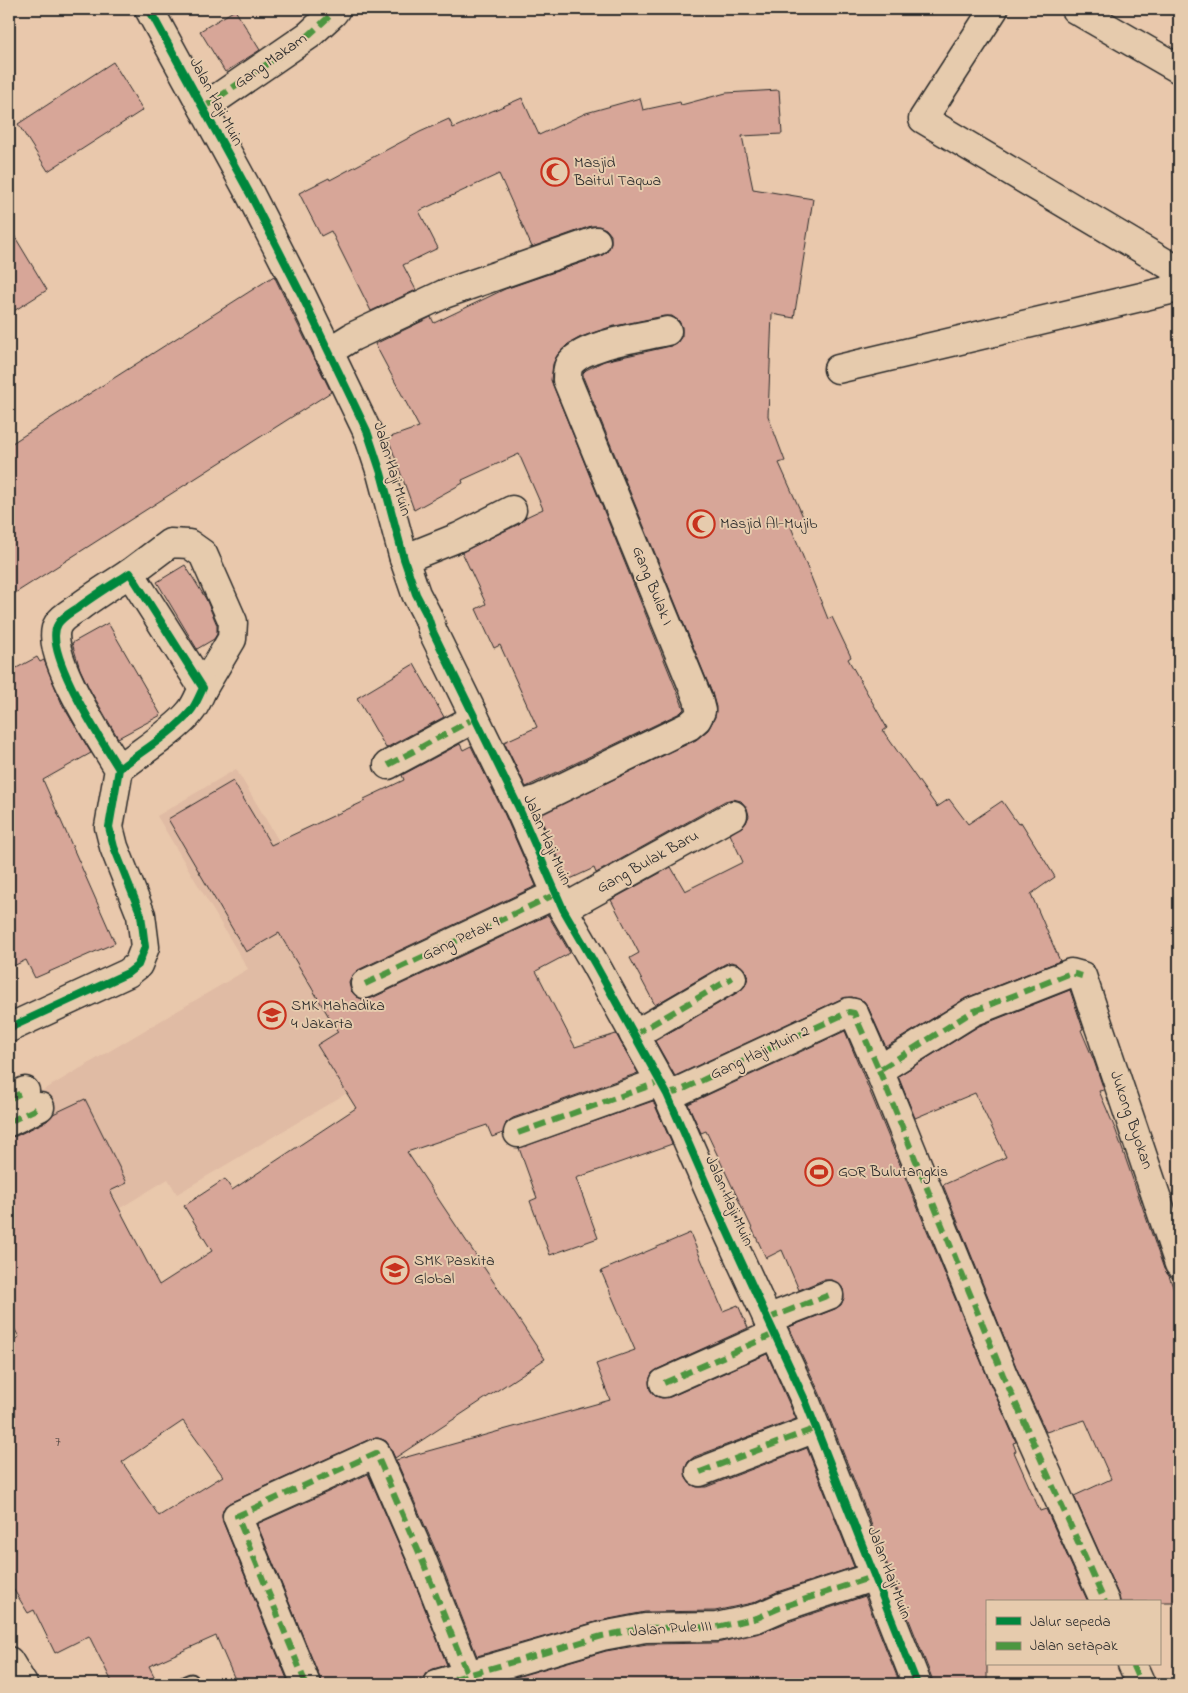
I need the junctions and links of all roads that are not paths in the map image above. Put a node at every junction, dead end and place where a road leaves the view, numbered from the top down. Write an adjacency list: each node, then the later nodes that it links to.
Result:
1 (149, 9): 6 (street, Jalan Haji Muin)
2 (336, 9): 6 (street, Gang Makam)
3 (994, 9): 8 (street)
4 (1075, 9): 5 (street)
5 (1179, 69)
6 (203, 108): 11 (street, Jalan Haji Muin)
7 (596, 241): 11 (street)
8 (1179, 271)
9 (1179, 288): 12 (street)
10 (667, 331): 20 (street, Gang Bulak I)
11 (328, 352): 14 (street, Jalan Haji Muin)
12 (838, 369)
13 (512, 510): 14 (street)
14 (404, 559): 17 (street, Jalan Haji Muin)
15 (130, 573): 16 (street); 16 (street); 19 (street)
16 (203, 688): 19 (street)
17 (475, 718): 18 (street); 20 (street, Jalan Haji Muin)
18 (388, 765)
19 (119, 769): 25 (street)
20 (518, 806): 22 (street, Jalan Haji Muin)
21 (734, 815): 22 (street, Gang Bulak Baru)
22 (559, 901): 24 (street, Gang Petak 9); 26 (street, Jalan Haji Muin)
23 (732, 978): 26 (street)
24 (365, 984)
25 (9, 1028)
26 (634, 1035): 28 (street, Jalan Haji Muin)
27 (879, 1070): 28 (street, Gang Haji Muin 2); 32 (street, Jukong Byokan); 39 (street)
28 (664, 1088): 31 (street, Gang Haji Muin 2); 34 (street, Jalan Haji Muin)
29 (25, 1099): 30 (street)
30 (9, 1122)
31 (518, 1133)
32 (1179, 1264)
33 (829, 1295): 34 (street)
34 (770, 1326): 35 (street); 36 (street, Jalan Haji Muin)
35 (664, 1383)
36 (816, 1428): 37 (street); 38 (street, Jalan Haji Muin)
37 (700, 1472)
38 (875, 1576): 41 (street, Jalan Pule III); 44 (street, Jalan Haji Muin)
39 (1104, 1600)
40 (1133, 1666): 45 (street)
41 (468, 1676): 42 (street); 43 (street, Jalan Pule III)
42 (306, 1684)
43 (437, 1684)
44 (917, 1684)
45 (1141, 1684)

